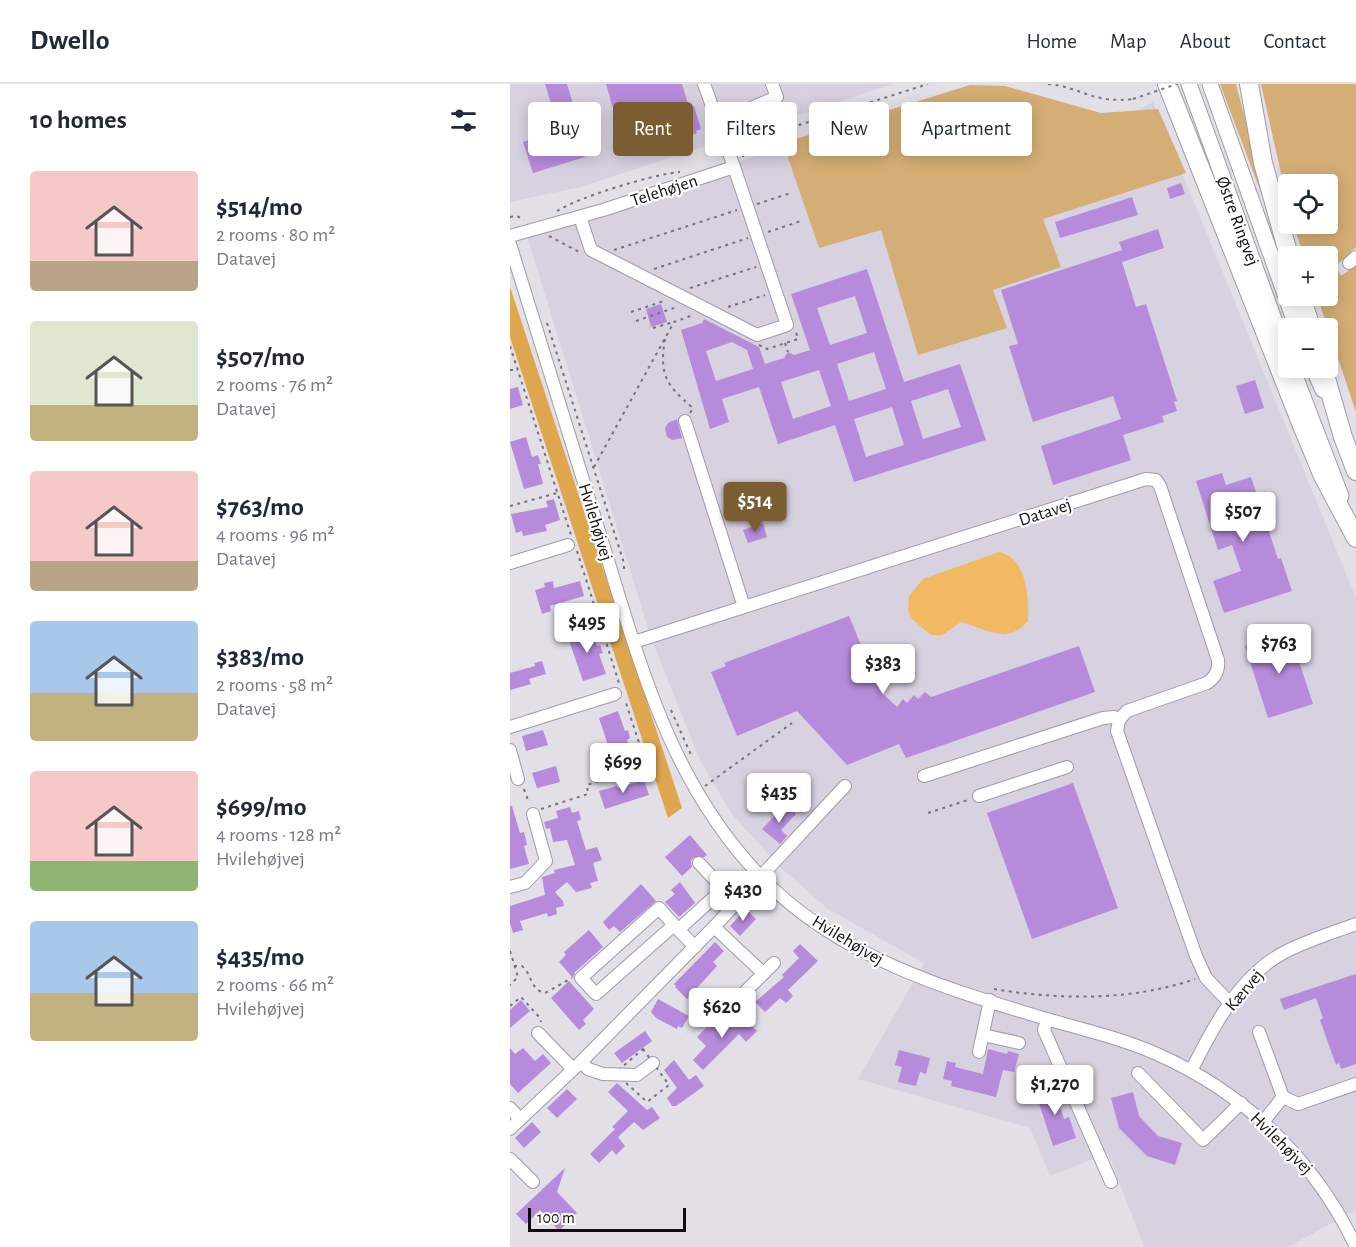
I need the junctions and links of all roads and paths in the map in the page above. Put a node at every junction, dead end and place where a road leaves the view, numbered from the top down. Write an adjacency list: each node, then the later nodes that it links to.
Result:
1 (704, 84): 9 (street)
2 (772, 84): 10 (street)
3 (1048, 84): 5 (path, bridge)
4 (1167, 84): 55 (highway)
5 (1177, 84)
6 (1189, 84): 38 (main road, Østre Ringvej)
7 (1210, 84): 32 (main road, Østre Ringvej)
8 (1249, 84): 23 (highway)
9 (711, 102)
10 (767, 102)
11 (734, 156): 13 (street)
12 (741, 156): 13 (path)
13 (738, 164): 15 (street); 17 (street, Telehøjen)
14 (791, 193): 15 (path)
15 (753, 206): 21 (street); 24 (path)
16 (517, 216): 20 (path)
17 (580, 217): 19 (street, Telehøjen); 24 (street)
18 (801, 221): 21 (path)
19 (536, 229): 20 (street, Telehøjen); 24 (path)
20 (514, 235)
21 (756, 236): 25 (street); 26 (path)
22 (510, 244): 60 (street, Hvilehøjvej)
23 (1285, 246)
24 (601, 255): 26 (street)
25 (766, 264): 27 (street); 28 (path)
26 (637, 274): 28 (street)
27 (776, 292): 30 (path); 30 (street)
28 (675, 298): 30 (street); 31 (path); 33 (path)
29 (691, 309): 34 (path)
30 (709, 311)
31 (631, 312)
32 (1293, 318)
33 (636, 321)
34 (674, 322): 36 (path); 39 (path)
35 (547, 323): 51 (path)
36 (653, 328)
37 (795, 329): 40 (path)
38 (1278, 330)
39 (666, 336): 49 (path); 51 (path)
40 (785, 343): 41 (path); 43 (path)
41 (757, 344)
42 (510, 346): 45 (path)
43 (788, 352)
44 (510, 370): 45 (path)
45 (518, 370): 53 (path)
46 (1296, 378): 55 (main road)
47 (1317, 378): 50 (main road)
48 (1326, 378): 50 (highway)
49 (685, 421): 59 (street)
50 (1343, 437): 52 (highway)
51 (593, 468): 58 (path)
52 (1356, 471)
53 (557, 493): 54 (path); 61 (path)
54 (510, 506)
55 (1355, 536)
56 (568, 545): 57 (street)
57 (510, 563)
58 (624, 574)
59 (744, 607): 60 (street, Datavej); 63 (street, Datavej)
60 (634, 642): 77 (street, Hvilehøjvej)
61 (619, 690): 65 (street); 75 (path)
62 (668, 706): 67 (path)
63 (1119, 720): 69 (street, Datavej); 87 (street)
64 (792, 723): 72 (path)
65 (510, 727)
66 (510, 750): 70 (street)
67 (695, 765)
68 (1067, 767): 73 (street)
69 (928, 776)
70 (518, 779): 75 (path)
71 (845, 786): 77 (street)
72 (710, 795)
73 (979, 796): 74 (path)
74 (928, 813)
75 (533, 814): 78 (street)
76 (699, 863): 80 (street)
77 (762, 878): 81 (street); 92 (street, Hvilehøjvej)
78 (510, 887)
79 (1356, 924): 93 (street, Kærvej)
80 (676, 927): 82 (street); 88 (street); 88 (street)
81 (714, 927): 82 (street); 86 (street)
82 (695, 947): 102 (street)
83 (510, 951): 85 (path)
84 (774, 963): 86 (street)
85 (514, 966): 88 (path); 89 (path)
86 (763, 973): 91 (street)
87 (1204, 974): 90 (path); 93 (street)
88 (581, 978)
89 (510, 985)
90 (984, 988)
91 (738, 999)
92 (990, 1000): 95 (street, Hvilehøjvej); 98 (street)
93 (1230, 1003): 103 (street, Kærvej)
94 (510, 1006): 97 (path)
95 (1047, 1019): 103 (street, Hvilehøjvej); 114 (street)
96 (1259, 1032): 106 (street)
97 (538, 1033): 102 (street)
98 (983, 1035): 99 (street); 100 (street)
99 (1019, 1043)
100 (979, 1052)
101 (653, 1063): 102 (street)
102 (577, 1065): 109 (street)
103 (1191, 1071): 107 (street, Hvilehøjvej)
104 (1138, 1073): 107 (street)
105 (1356, 1084): 106 (street)
106 (1282, 1097): 110 (street)
107 (1240, 1103): 110 (street, Hvilehøjvej)
108 (510, 1108): 109 (street)
109 (520, 1119): 111 (street)
110 (1263, 1122): 115 (street, Hvilehøjvej)
111 (510, 1128)
112 (510, 1158): 113 (street)
113 (533, 1182)
114 (1112, 1182)
115 (1356, 1247)

